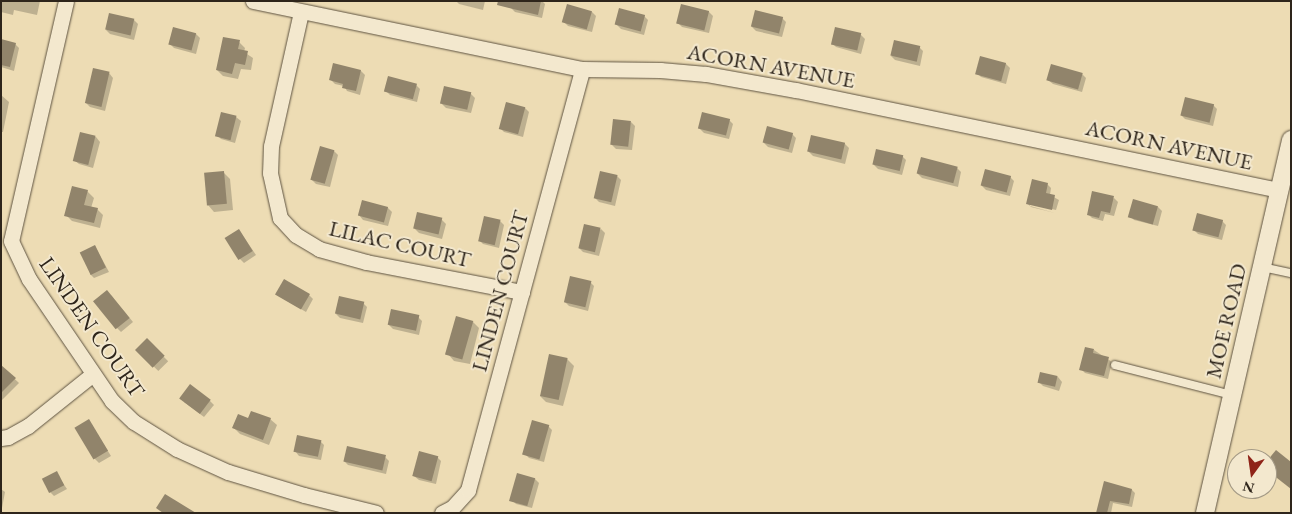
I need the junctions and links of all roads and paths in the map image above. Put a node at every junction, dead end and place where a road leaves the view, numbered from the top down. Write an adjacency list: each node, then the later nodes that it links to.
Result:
1 (66, 1): 7 (street, LINDEN COURT)
2 (253, 1): 3 (street, ACORN AVENUE)
3 (301, 12): 4 (street, ACORN AVENUE); 10 (street, LILAC COURT)
4 (582, 69): 6 (street, ACORN AVENUE); 10 (street, LINDEN COURT)
5 (1291, 140): 6 (street, MOE ROAD)
6 (1279, 190): 8 (street, MOE ROAD)
7 (6, 237): 12 (street, LINDEN COURT)
8 (1262, 267): 9 (lane); 13 (street, MOE ROAD)
9 (1291, 273)
10 (522, 292): 16 (street, LINDEN COURT)
11 (1115, 365): 13 (lane)
12 (93, 374): 14 (street); 15 (street, LINDEN COURT)
13 (1232, 394): 17 (street, MOE ROAD)
14 (1, 438)
15 (376, 513)
16 (442, 513)
17 (1205, 513)

